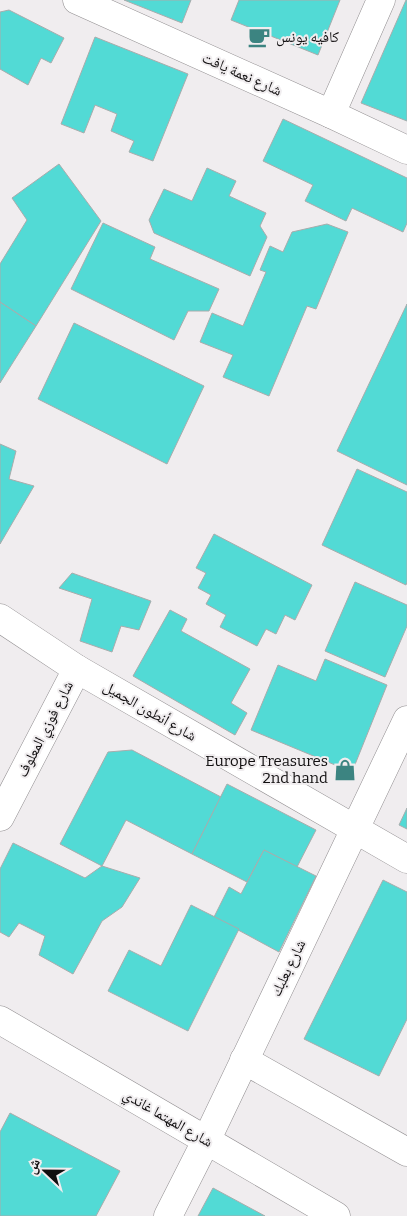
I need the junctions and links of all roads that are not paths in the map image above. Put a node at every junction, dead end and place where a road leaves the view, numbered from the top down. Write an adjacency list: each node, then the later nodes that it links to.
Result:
1 (77, 0): 3 (street, شارع نعمة يافت)
2 (381, 0): 3 (street)
3 (331, 114): 4 (street, شارع نعمة يافت)
4 (407, 150)
5 (0, 618): 6 (street, شارع أنطون الجميل)
6 (77, 669): 8 (street, شارع فوزي المعلوف); 9 (street, شارع أنطون الجميل)
7 (407, 720): 9 (street, شارع بعلبك)
8 (0, 817)
9 (354, 830): 10 (street, شارع أنطون الجميل); 12 (street, شارع بعلبك)
10 (407, 859)
11 (0, 1020): 13 (street, شارع المهتما غاندي)
12 (244, 1060): 13 (street, شارع بعلبك); 14 (street)
13 (206, 1141): 15 (street, شارع بعلبك); 16 (street, شارع المهتما غاندي)
14 (407, 1152)
15 (168, 1216)
16 (336, 1216)

